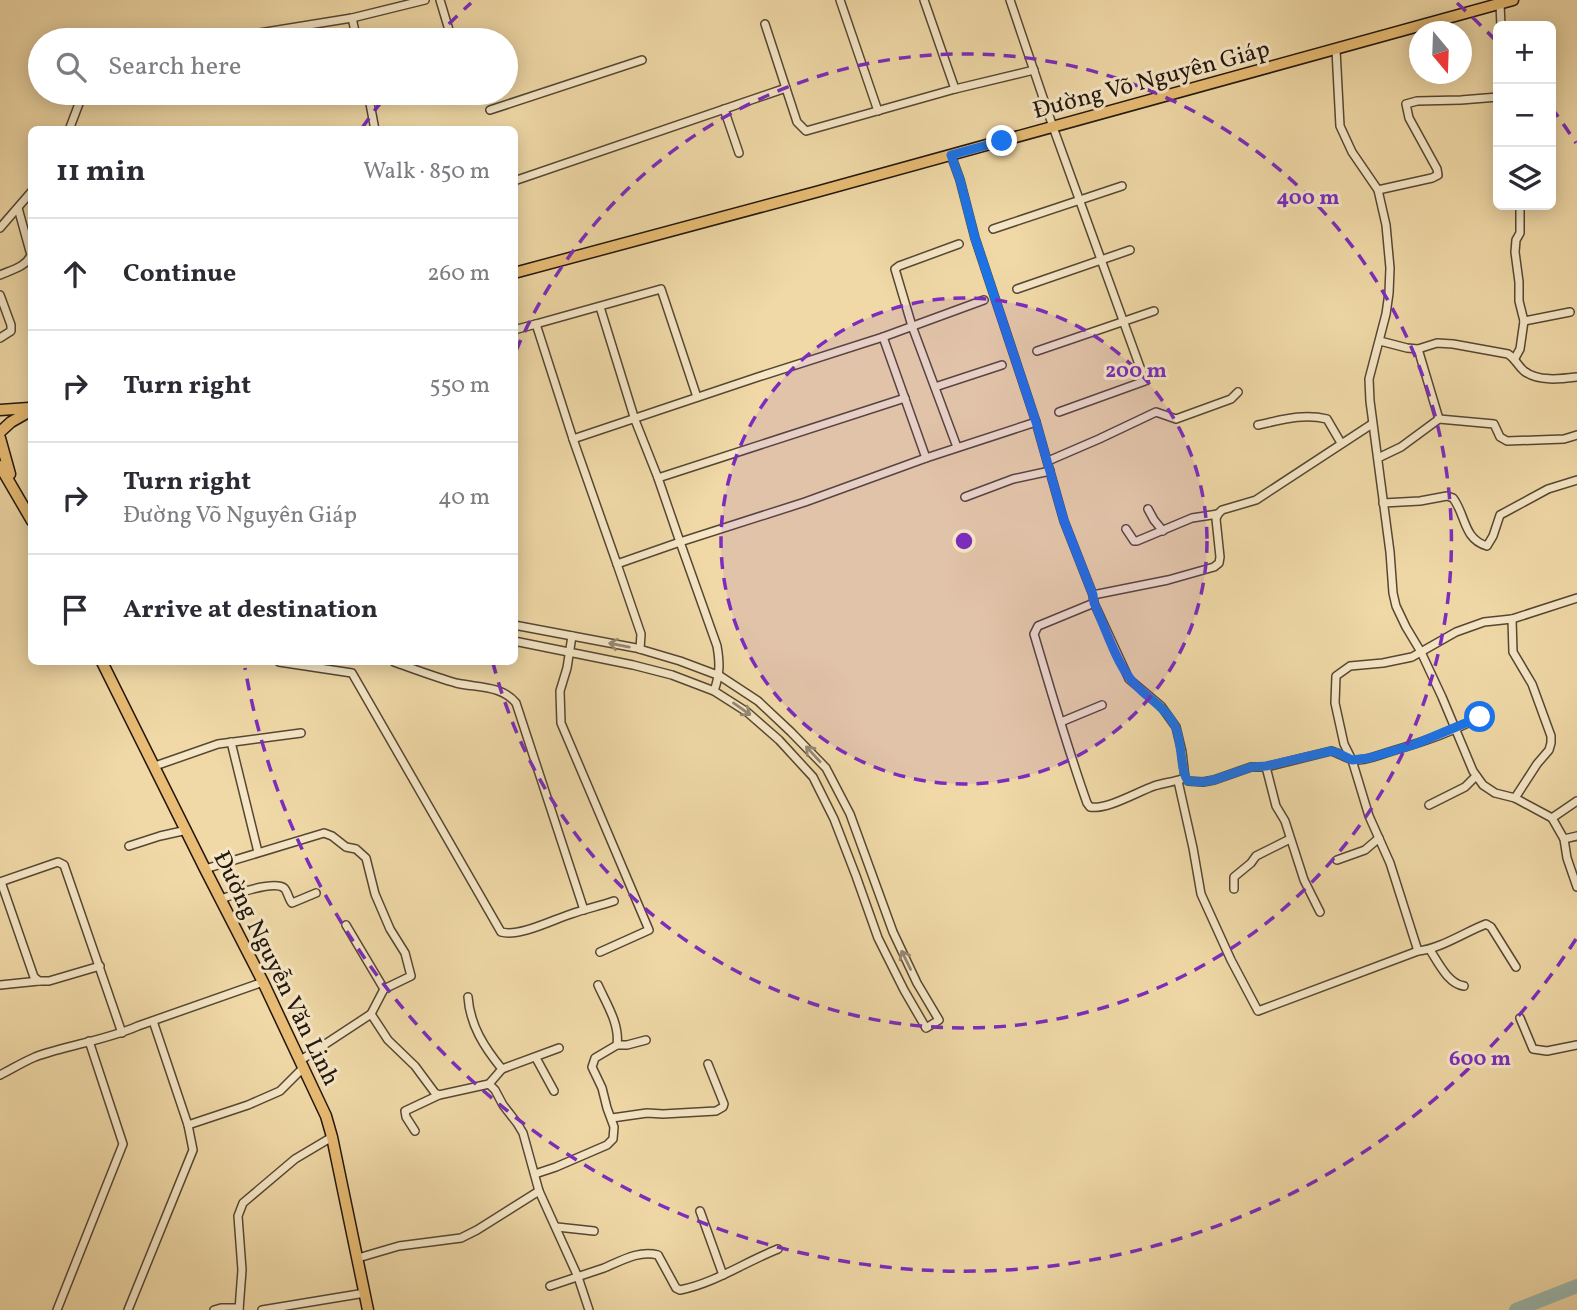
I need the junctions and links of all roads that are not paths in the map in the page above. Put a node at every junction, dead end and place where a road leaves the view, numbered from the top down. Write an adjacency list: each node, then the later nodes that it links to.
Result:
1 (425, 0): 8 (street)
2 (440, 0): 13 (street)
3 (840, 0): 26 (street)
4 (925, 0): 18 (street)
5 (1010, 0): 16 (street)
6 (1513, 0): 7 (main road, Đường Võ Nguyên Giáp)
7 (1500, 4): 9 (street); 14 (main road, Đường Võ Nguyên Giáp)
8 (352, 18): 11 (street); 12 (street)
9 (1502, 21)
10 (765, 24): 17 (street)
11 (290, 28)
12 (354, 28)
13 (448, 28)
14 (1336, 50): 29 (main road, Đường Võ Nguyên Giáp); 34 (street)
15 (642, 60): 20 (street)
16 (1034, 70): 18 (street); 29 (street)
17 (786, 88): 24 (street); 26 (street)
18 (955, 89): 26 (street)
19 (1493, 98): 34 (street)
20 (518, 101)
21 (78, 105): 27 (street)
22 (370, 105): 28 (street)
23 (505, 105): 25 (street)
24 (723, 109): 30 (street); 32 (street)
25 (490, 110)
26 (878, 111)
27 (71, 126)
28 (374, 126)
29 (1053, 127): 31 (main road, Đường Võ Nguyên Giáp); 36 (street)
30 (739, 153)
31 (951, 155): 46 (main road, Đường Võ Nguyên Giáp); 77 (street)
32 (518, 180)
33 (1122, 186): 36 (street)
34 (1378, 190): 61 (street)
35 (28, 196): 37 (street)
36 (1080, 201): 40 (street); 44 (street)
37 (18, 208): 39 (street); 41 (street)
38 (1520, 210): 55 (street)
39 (0, 228)
40 (993, 229)
41 (28, 244)
42 (959, 244): 57 (street)
43 (1130, 250): 44 (street)
44 (1101, 260): 48 (street); 54 (street)
45 (28, 262): 47 (street)
46 (518, 272)
47 (0, 275)
48 (1017, 289)
49 (0, 295): 60 (street)
50 (984, 300): 57 (street)
51 (600, 307): 56 (street); 69 (street); 76 (street)
52 (1154, 311): 54 (street)
53 (1570, 312): 55 (street)
54 (1124, 321): 63 (street); 74 (street)
55 (1524, 321): 64 (street)
56 (536, 324): 58 (street); 83 (street)
57 (912, 326): 59 (street); 67 (street)
58 (518, 329)
59 (883, 337): 69 (street); 70 (street)
60 (0, 338)
61 (1380, 341): 62 (street); 78 (street)
62 (1418, 349): 64 (street); 75 (street)
63 (1037, 351)
64 (1515, 358): 66 (street)
65 (1002, 365): 67 (street)
66 (1577, 377)
67 (935, 387): 85 (street)
68 (1238, 392): 88 (street)
69 (697, 397): 76 (street)
70 (905, 398): 86 (street); 91 (street)
71 (28, 409): 72 (main road)
72 (0, 410)
73 (28, 411): 80 (main road)
74 (1059, 411)
75 (1439, 419): 81 (street); 87 (street)
76 (635, 420): 83 (street); 91 (street)
77 (1036, 422): 85 (street); 88 (street)
78 (1372, 424): 84 (street); 87 (street)
79 (1258, 425): 84 (street)
80 (0, 432)
81 (1577, 435)
82 (0, 438): 93 (main road)
83 (573, 439): 102 (street)
84 (1341, 443): 98 (street)
85 (957, 447): 86 (street)
86 (926, 457): 101 (street)
87 (1378, 458): 95 (street)
88 (1048, 461): 90 (street)
89 (0, 466): 93 (main road)
90 (1050, 471): 94 (street); 104 (street)
91 (658, 478): 101 (street)
92 (1577, 480): 95 (street)
93 (14, 487): 97 (main road)
94 (965, 497)
95 (1383, 503): 111 (street)
96 (1148, 509): 100 (street)
97 (28, 513)
98 (1217, 514): 100 (street); 104 (street)
99 (1126, 529): 100 (street)
100 (1163, 531)
101 (680, 542): 102 (street); 115 (street)
102 (617, 564): 109 (street)
103 (1577, 598): 105 (street)
104 (1093, 599): 119 (street); 127 (street)
105 (1512, 619): 111 (street); 128 (street)
106 (518, 626): 107 (street)
107 (572, 636): 109 (street, one-way to 107); 110 (street)
108 (518, 642): 110 (street)
109 (640, 649): 115 (street)
110 (569, 652): 116 (street); 152 (street)
111 (1421, 652): 120 (street); 123 (street)
112 (104, 665): 124 (main road, Đường Nguyễn Văn Linh)
113 (299, 665): 147 (street)
114 (403, 665): 147 (street)
115 (720, 676): 116 (street); 116 (street, one-way to 115)
116 (714, 691)
117 (1102, 705): 119 (street)
118 (1487, 712): 120 (street)
119 (1061, 722): 127 (street)
120 (1455, 728): 123 (street); 126 (street)
121 (301, 733): 122 (street)
122 (231, 742): 124 (street); 138 (street)
123 (1352, 760): 125 (street); 134 (street)
124 (155, 766): 132 (main road, Đường Nguyễn Văn Linh)
125 (1266, 766): 127 (street); 135 (street)
126 (1476, 776): 128 (street); 130 (street)
127 (1182, 779): 151 (street)
128 (1515, 798): 131 (street)
129 (1577, 802): 131 (street)
130 (1429, 805)
131 (1552, 818): 136 (street)
132 (187, 830): 137 (street); 140 (main road, Đường Nguyễn Văn Linh)
133 (1577, 836): 136 (street)
134 (1379, 838): 139 (street); 151 (street)
135 (1290, 839): 143 (street); 148 (street)
136 (1564, 839): 142 (street)
137 (129, 846)
138 (258, 852): 140 (street); 160 (street)
139 (1336, 860)
140 (205, 869): 145 (main road, Đường Nguyễn Văn Linh)
141 (1, 882): 153 (street); 155 (street)
142 (1577, 887)
143 (1234, 889)
144 (316, 893): 145 (street)
145 (221, 900): 156 (main road, Đường Nguyễn Văn Linh)
146 (614, 901): 147 (street)
147 (584, 910)
148 (1320, 912)
149 (346, 925): 160 (street)
150 (1430, 950): 151 (street); 154 (street); 159 (street)
151 (1418, 951)
152 (600, 952)
153 (100, 966): 155 (street); 165 (street)
154 (1516, 967)
155 (39, 981): 157 (street)
156 (263, 982): 164 (street); 172 (main road, Đường Nguyễn Văn Linh)
157 (0, 985)
158 (598, 985): 168 (street)
159 (1464, 986)
160 (384, 989): 162 (street)
161 (468, 997): 174 (street)
162 (371, 1014): 172 (street); 178 (street)
163 (1520, 1018): 169 (street)
164 (153, 1021): 165 (street); 180 (street)
165 (122, 1033): 167 (street)
166 (646, 1040): 168 (street)
167 (89, 1041): 175 (street); 195 (street)
168 (617, 1045): 179 (street)
169 (1577, 1045)
170 (559, 1048): 171 (street)
171 (536, 1058): 174 (street); 177 (street)
172 (302, 1063): 180 (street); 182 (main road, Đường Nguyễn Văn Linh)
173 (708, 1065): 179 (street)
174 (502, 1069): 176 (street)
175 (0, 1075)
176 (489, 1084): 178 (street); 183 (street)
177 (554, 1091)
178 (439, 1095): 181 (street)
179 (612, 1118): 183 (street)
180 (188, 1125): 196 (street)
181 (415, 1131)
182 (332, 1137): 189 (main road, Đường Nguyễn Văn Linh); 194 (street)
183 (536, 1174): 184 (street)
184 (539, 1191): 186 (street); 189 (street)
185 (700, 1211): 190 (street)
186 (557, 1227): 187 (street); 191 (street)
187 (594, 1231)
188 (778, 1249): 190 (street)
189 (358, 1258): 193 (main road, Đường Nguyễn Văn Linh)
190 (723, 1275): 191 (street)
191 (578, 1277): 192 (street); 200 (street)
192 (550, 1286)
193 (365, 1293): 198 (street); 199 (main road, Đường Nguyễn Văn Linh)
194 (239, 1309): 197 (street)
195 (57, 1310)
196 (128, 1310)
197 (214, 1310)
198 (262, 1310)
199 (368, 1310)
200 (589, 1310)

